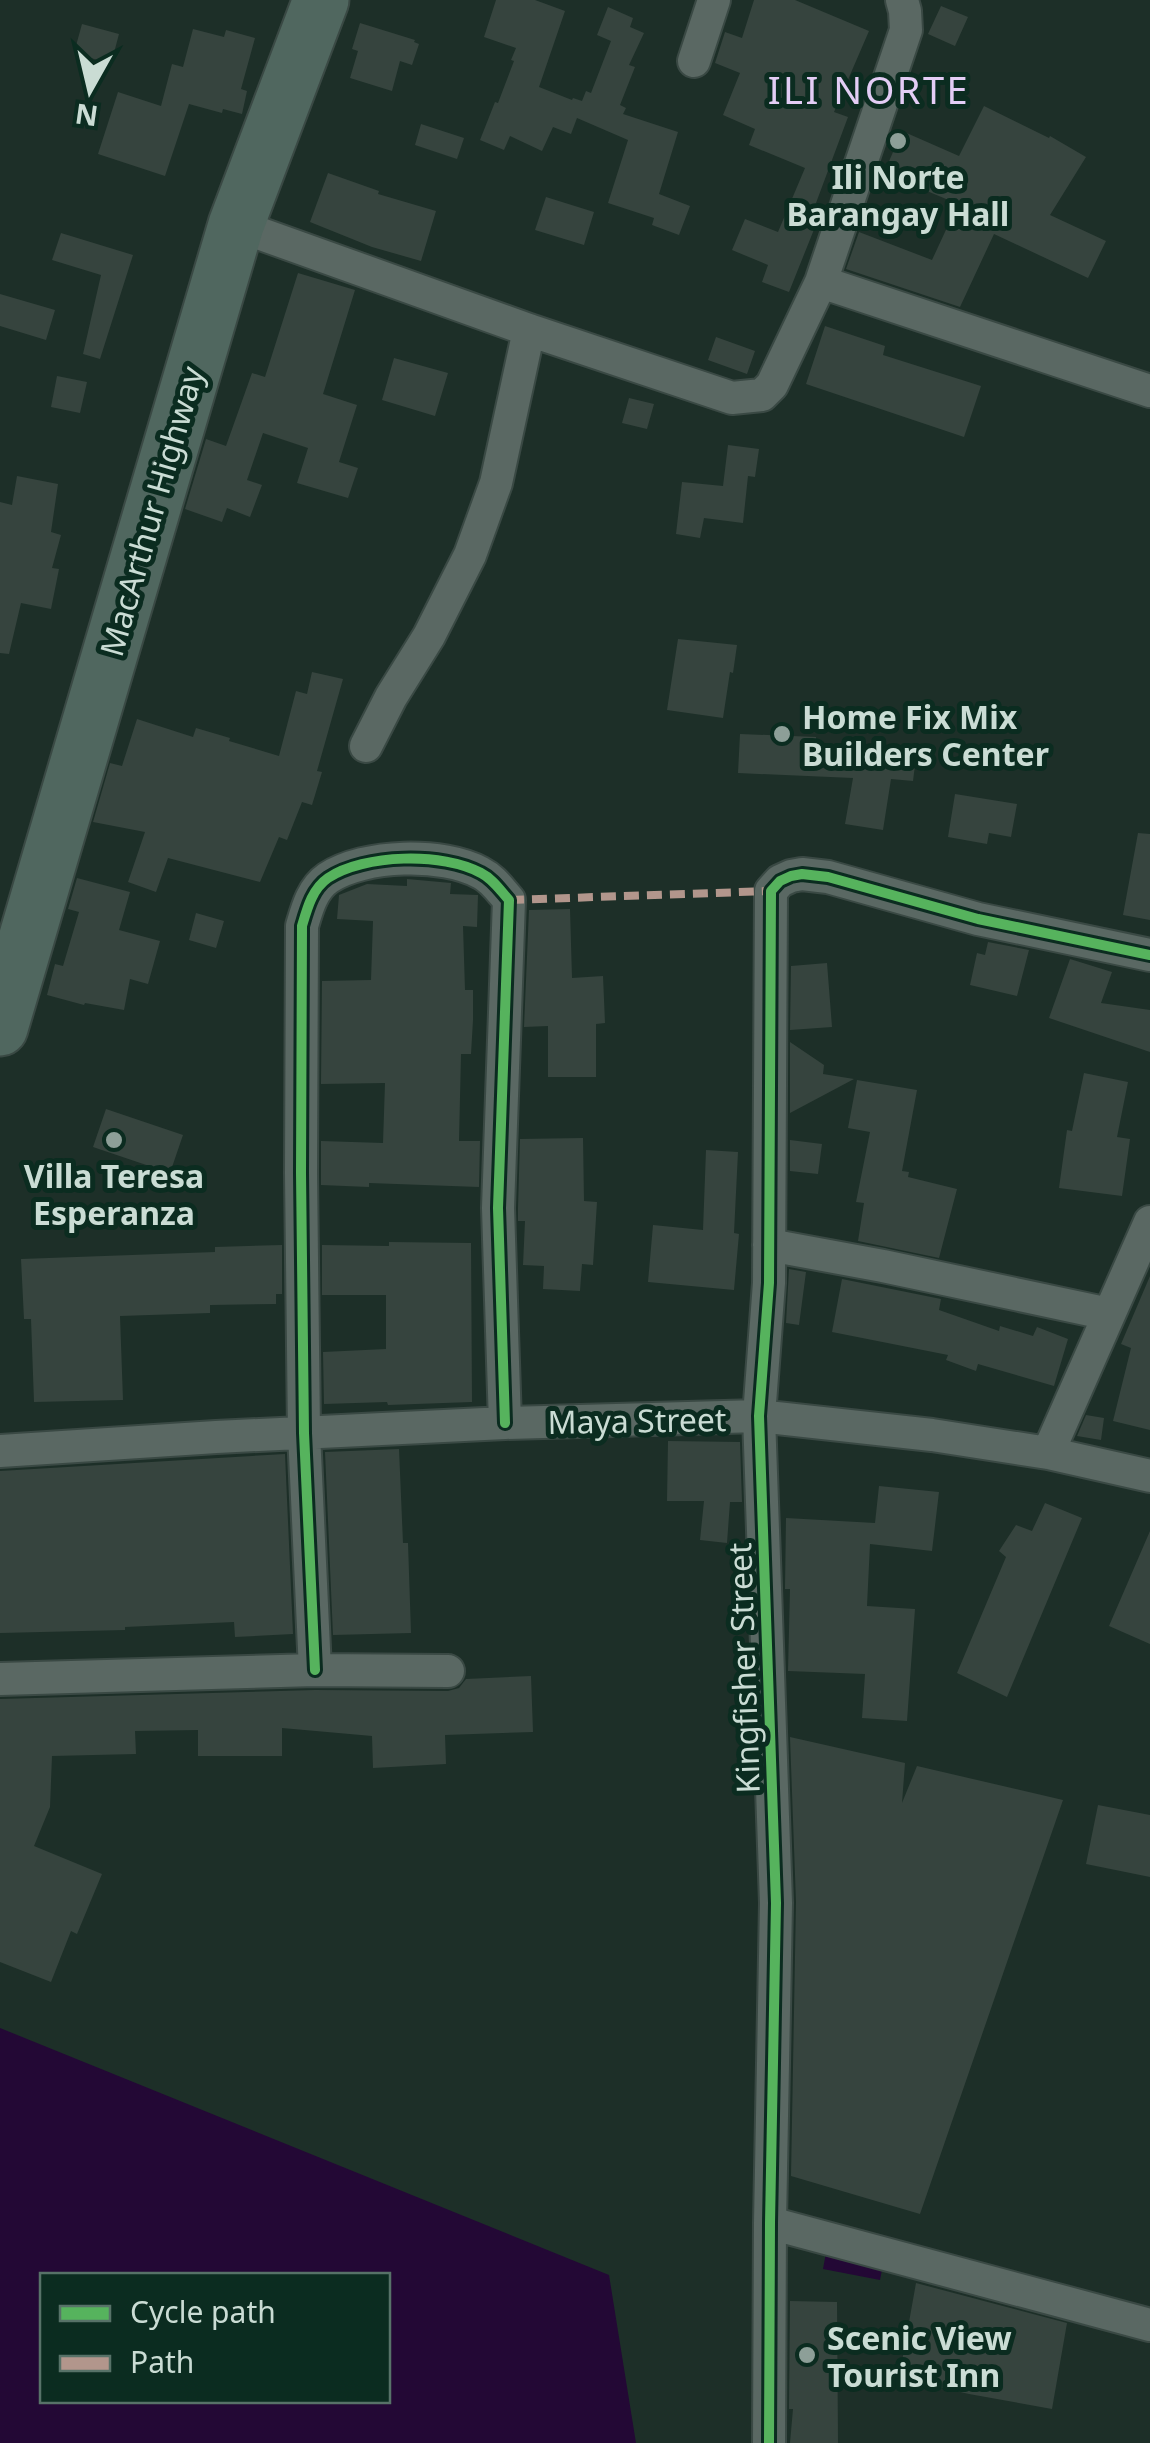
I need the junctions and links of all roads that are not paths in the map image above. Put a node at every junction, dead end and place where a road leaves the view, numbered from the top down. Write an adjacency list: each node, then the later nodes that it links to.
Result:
1 (320, 0): 5 (highway, MacArthur Highway)
2 (714, 0): 4 (street)
3 (902, 0): 6 (street)
4 (694, 61)
5 (236, 225): 7 (street); 11 (highway, MacArthur Highway)
6 (822, 282): 7 (street); 8 (street)
7 (529, 330): 9 (street)
8 (1150, 391)
9 (366, 746)
10 (1150, 955): 13 (street, Kingfisher Street)
11 (0, 1028)
12 (1150, 1222): 14 (street)
13 (769, 1245): 14 (street); 15 (street, Kingfisher Street)
14 (1109, 1314): 19 (street)
15 (759, 1416): 16 (street, Maya Street); 19 (street, Maya Street); 24 (street, Kingfisher Street)
16 (505, 1423): 17 (street, Maya Street); 17 (street)
17 (304, 1432): 18 (street, Maya Street); 21 (street)
18 (0, 1451)
19 (1048, 1453): 20 (street, Maya Street)
20 (1150, 1476)
21 (315, 1670): 22 (street); 23 (street)
22 (448, 1671)
23 (0, 1679)
24 (770, 2223): 25 (street); 26 (street, Kingfisher Street)
25 (1150, 2325)
26 (769, 2443)

